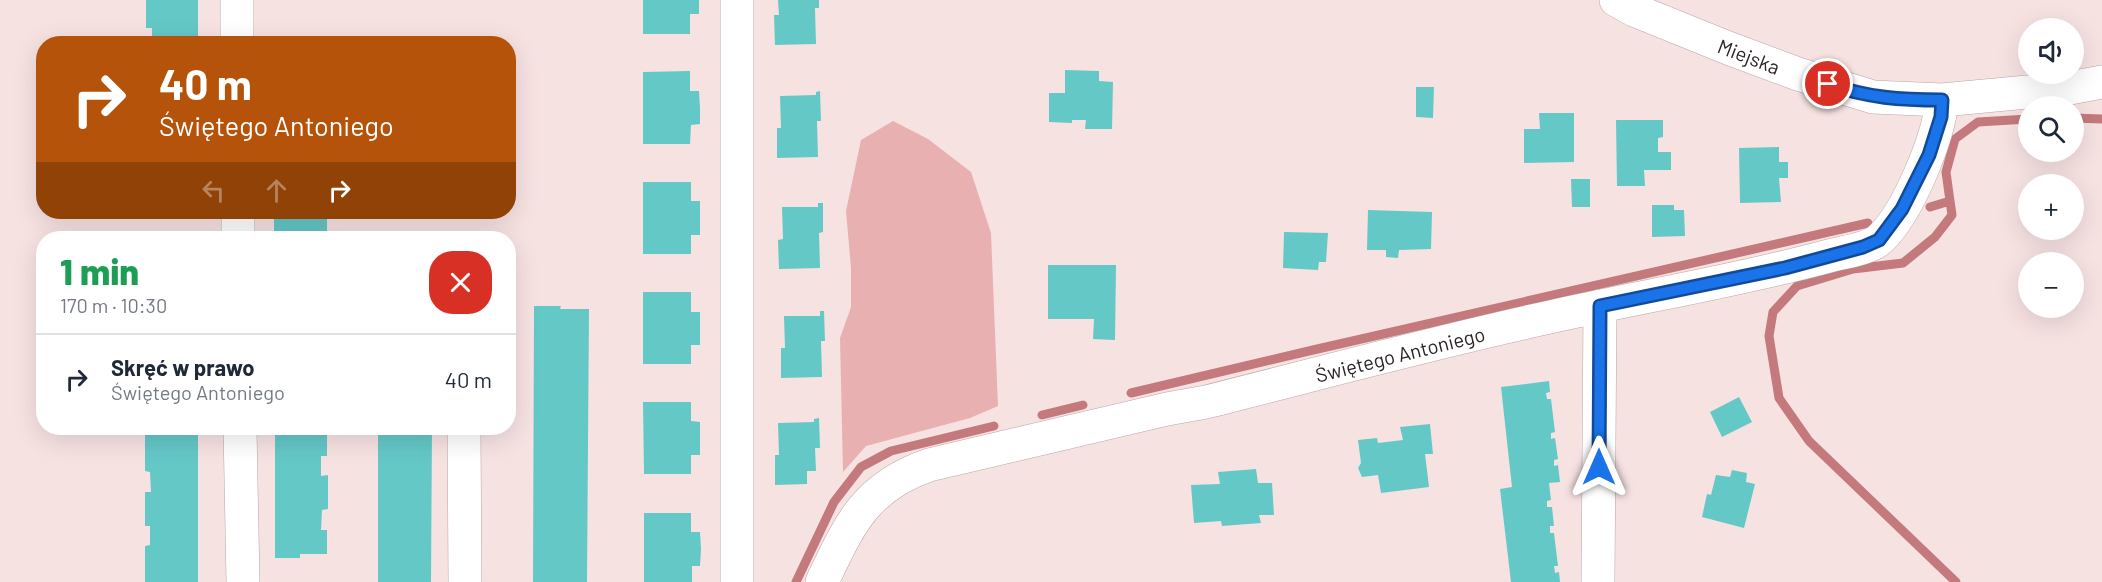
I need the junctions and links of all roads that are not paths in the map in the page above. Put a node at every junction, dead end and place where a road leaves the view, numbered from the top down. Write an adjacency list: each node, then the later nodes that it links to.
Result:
1 (237, 0): 4 (street)
2 (737, 0): 12 (street)
3 (1616, 0): 6 (street, Miejska)
4 (237, 36)
5 (2102, 82): 6 (street, Miejska)
6 (1942, 100): 7 (street, Świętego Antoniego)
7 (1600, 306): 13 (street, Świętego Antoniego); 14 (street)
8 (240, 435): 10 (street)
9 (464, 435): 11 (street)
10 (243, 582)
11 (465, 582)
12 (737, 582)
13 (822, 582)
14 (1598, 582)

